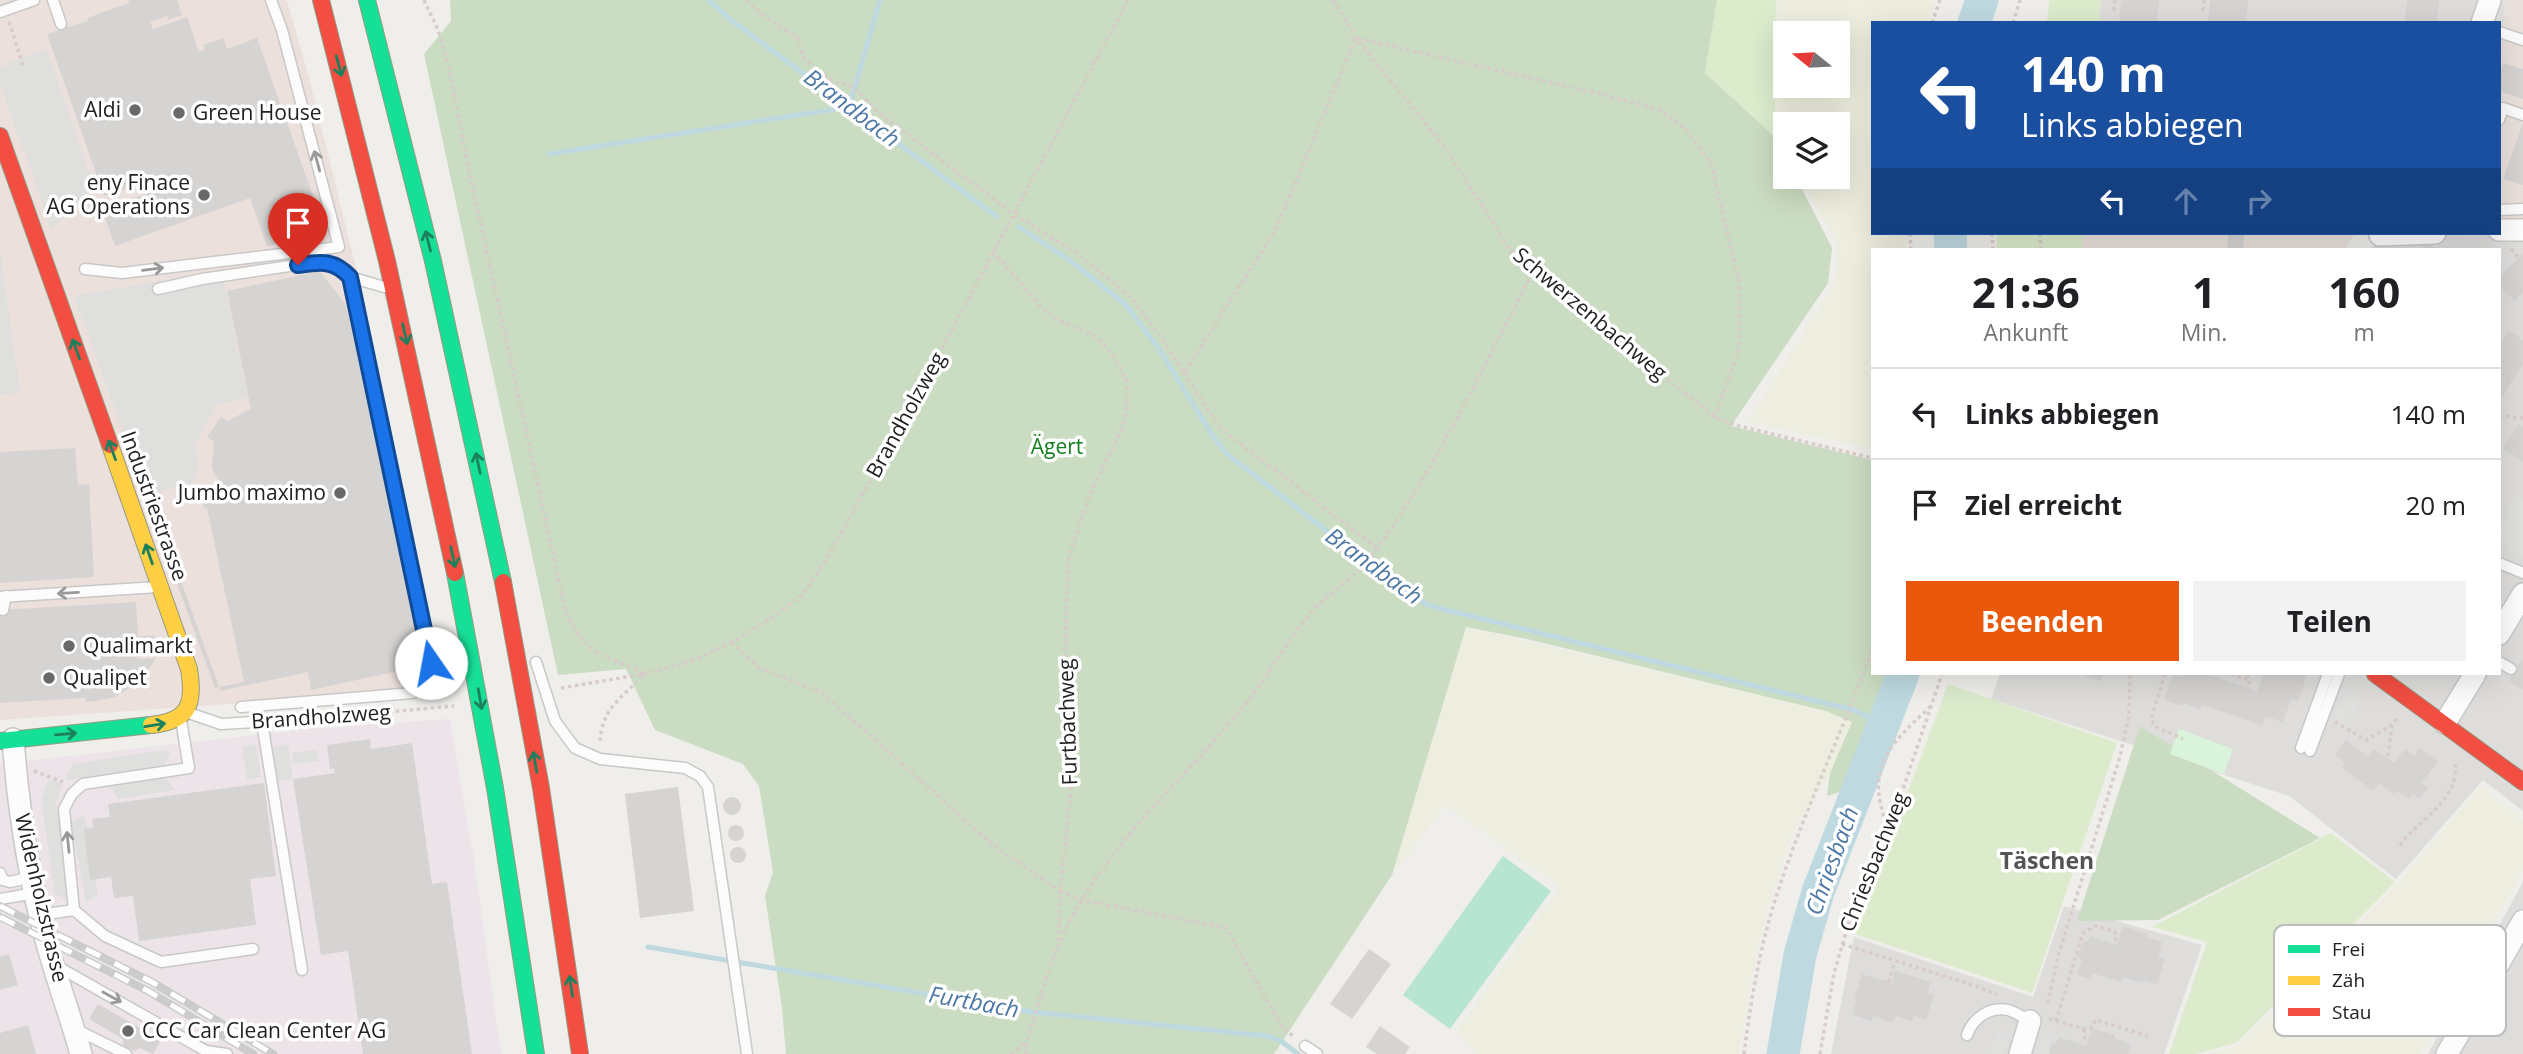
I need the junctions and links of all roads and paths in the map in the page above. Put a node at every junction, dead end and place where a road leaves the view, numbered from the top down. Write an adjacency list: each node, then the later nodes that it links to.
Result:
1 (34, 0): 17 (lane)
2 (53, 0): 21 (lane)
3 (271, 0): 38 (lane, one-way to 3)
4 (321, 0): 42 (main road, one-way to 42)
5 (367, 0): 49 (main road, one-way to 5)
6 (424, 0): 63 (path)
7 (746, 0): 32 (path)
8 (1128, 0): 32 (path, Brandholzweg)
9 (1333, 0): 23 (path, Schwerzenbachweg)
10 (1940, 0): 18 (path)
11 (2020, 0): 19 (path)
12 (2115, 0): 15 (path)
13 (2204, 0): 16 (path)
14 (2490, 0): 20 (street)
15 (2118, 10)
16 (2207, 10)
17 (3, 11): 26 (path)
18 (1933, 21)
19 (2014, 21)
20 (2483, 21)
21 (61, 24)
22 (2501, 33): 24 (lane)
23 (1356, 38): 39 (path, Schwerzenbachweg); 43 (path); 45 (path)
24 (2523, 39): 25 (lane)
25 (2523, 50)
26 (23, 65)
27 (2501, 114): 28 (lane)
28 (2523, 115)
29 (0, 136): 52 (main road, Industriestrasse, one-way to 29)
30 (2523, 209): 31 (lane)
31 (2501, 210)
32 (1013, 214): 37 (path, Brandholzweg); 43 (path)
33 (2501, 230): 34 (street)
34 (2523, 230)
35 (2416, 235): 36 (street)
36 (2378, 239)
37 (993, 251): 58 (path, Brandholzweg); 98 (path, Furtbachweg)
38 (85, 269)
39 (1533, 272): 45 (path, Schwerzenbachweg); 48 (path)
40 (350, 277): 41 (lane); 42 (lane); 76 (lane)
41 (158, 289)
42 (395, 289): 131 (main road, one-way to 131)
43 (1184, 373): 48 (path)
44 (2501, 416): 46 (path)
45 (1715, 417): 47 (path, Schwerzenbachweg)
46 (2523, 418)
47 (1871, 458)
48 (1377, 548): 100 (path)
49 (497, 554): 57 (lane); 132 (main road, one-way to 49)
50 (2501, 564): 51 (lane)
51 (2523, 573)
52 (160, 587): 54 (lane, one-way to 54); 78 (main road, Industriestrasse)
53 (2523, 594): 56 (street)
54 (3, 596): 55 (lane)
55 (3, 610)
56 (2508, 626)
57 (523, 627)
58 (732, 642): 63 (path, Brandholzweg); 98 (path)
59 (532, 651): 133 (lane)
60 (1871, 652): 137 (path)
61 (2501, 663): 62 (lane)
62 (2511, 669)
63 (643, 674): 73 (path, Brandholzweg); 85 (path)
64 (1942, 675): 74 (path, Chriesbachweg)
65 (2130, 675): 114 (path)
66 (2165, 675): 87 (path)
67 (2233, 675): 68 (path)
68 (2248, 675)
69 (2328, 675): 79 (lane)
70 (2339, 675): 79 (lane)
71 (2376, 675): 84 (main road)
72 (2474, 675): 84 (street)
73 (561, 688)
74 (1933, 705): 94 (path, Chriesbachweg); 94 (path)
75 (457, 706): 80 (path, Brandholzweg)
76 (241, 707)
77 (2400, 714): 81 (path)
78 (183, 715): 82 (lane, Brandholzweg); 88 (main road, one-way to 78); 93 (lane)
79 (2324, 716): 86 (path)
80 (320, 718): 82 (lane, Brandholzweg)
81 (2396, 720): 83 (path); 86 (path)
82 (262, 722): 112 (lane)
83 (2406, 722)
84 (2445, 723): 92 (main road)
85 (601, 725)
86 (2392, 725): 90 (path)
87 (2183, 739)
88 (6, 740): 97 (street, Widenholzstrasse)
89 (2451, 753): 95 (path)
90 (2388, 756)
91 (32, 770): 93 (path)
92 (2523, 782)
93 (77, 790): 101 (lane, one-way to 93)
94 (1886, 823): 105 (path, Chriesbachweg)
95 (2400, 845)
96 (0, 873): 97 (lane)
97 (34, 885): 99 (lane); 102 (street, Widenholzstrasse)
98 (1060, 891): 100 (path); 107 (path, Furtbachweg)
99 (0, 898)
100 (1083, 900): 107 (path); 126 (path)
101 (74, 909): 102 (lane); 108 (lane)
102 (40, 915): 111 (street, Widenholzstrasse)
103 (2523, 921): 106 (street)
104 (2115, 941): 117 (path)
105 (1842, 944): 109 (path); 138 (path, Chriesbachweg)
106 (2517, 945): 110 (street)
107 (1058, 946): 124 (path)
108 (253, 949)
109 (1895, 961): 113 (path); 115 (path)
110 (2506, 962)
111 (52, 964): 118 (street, Widenholzstrasse); 130 (lane, one-way to 130)
112 (302, 970)
113 (1889, 982)
114 (2048, 1003)
115 (2006, 1010): 116 (lane); 120 (lane)
116 (2036, 1019): 117 (path); 139 (street)
117 (2056, 1021): 119 (path)
118 (74, 1028): 123 (lane); 127 (street, Widenholzstrasse)
119 (2084, 1029): 121 (path); 125 (path)
120 (1967, 1035)
121 (2148, 1036)
122 (2459, 1036): 140 (street)
123 (103, 1042): 128 (lane); 129 (lane)
124 (1027, 1042): 134 (path); 135 (path)
125 (2085, 1043)
126 (1305, 1046): 136 (lane)
127 (80, 1054)
128 (108, 1054)
129 (126, 1054)
130 (227, 1054)
131 (536, 1054)
132 (580, 1054)
133 (747, 1054)
134 (1011, 1054)
135 (1026, 1054)
136 (1317, 1054)
137 (1744, 1054)
138 (1820, 1054)
139 (2020, 1054)
140 (2447, 1054)

